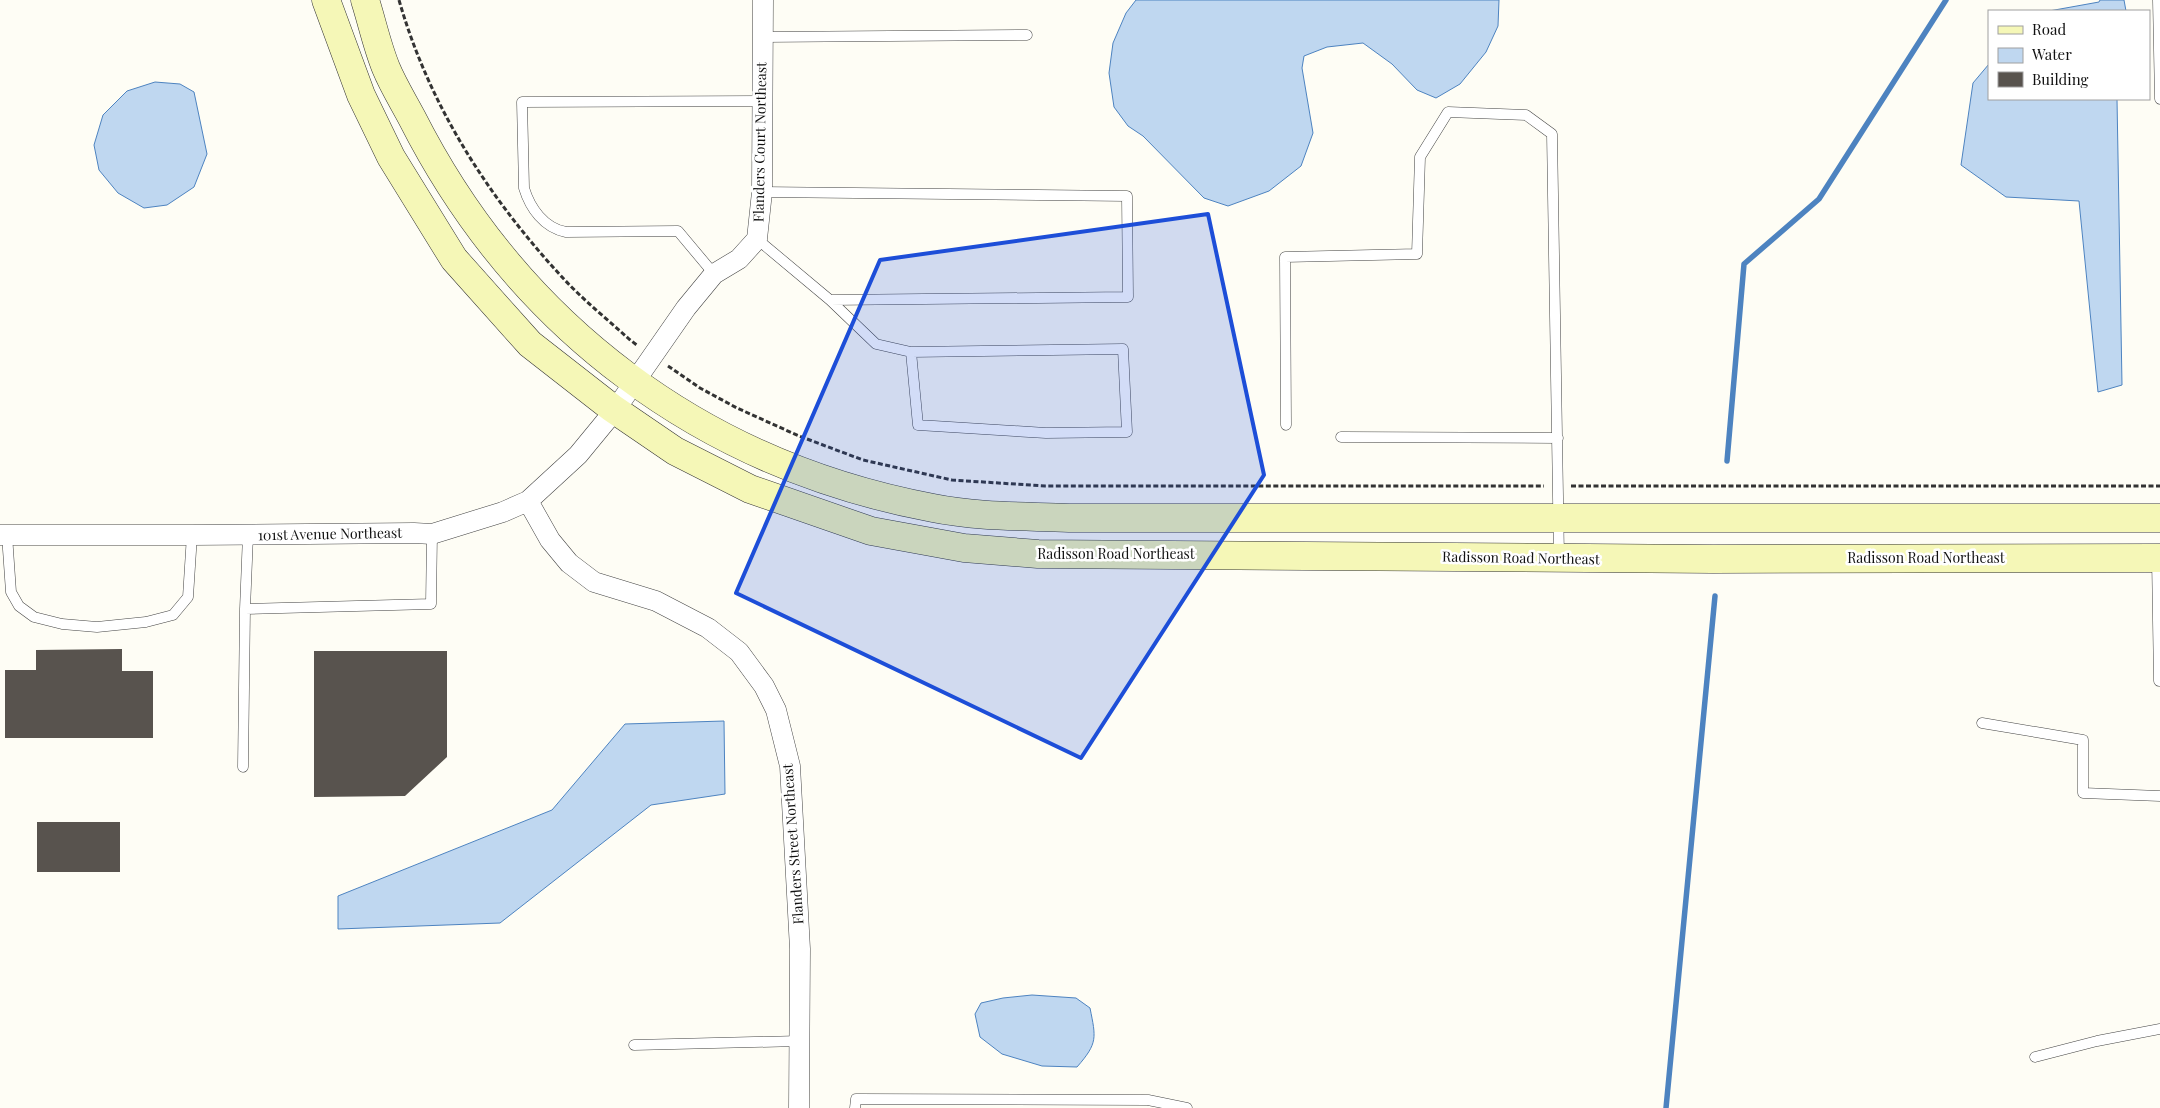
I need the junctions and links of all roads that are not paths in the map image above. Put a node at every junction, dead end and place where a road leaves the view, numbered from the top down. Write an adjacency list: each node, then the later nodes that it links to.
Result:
1 (326, 0): 15 (main road, Radisson Road Northeast)
2 (365, 0): 14 (main road)
3 (763, 0): 6 (street, Flanders Court Northeast)
4 (2158, 0): 7 (lane)
5 (1027, 35): 6 (lane)
6 (762, 37): 8 (street, Flanders Court Northeast)
7 (2160, 99)
8 (762, 102): 9 (street, Flanders Court Northeast); 11 (lane)
9 (762, 192): 10 (street, Flanders Court Northeast); 12 (lane)
10 (757, 238): 11 (street, Flanders Court Northeast); 12 (lane)
11 (714, 274): 14 (street, Flanders Court Northeast)
12 (830, 300): 13 (lane)
13 (912, 352): 13 (lane)
14 (635, 381): 15 (street, Flanders Court Northeast); 20 (main road)
15 (615, 410): 19 (street, 101st Avenue Northeast); 26 (main road, Radisson Road Northeast)
16 (1286, 425): 18 (lane)
17 (1341, 437): 18 (lane)
18 (1558, 438): 20 (lane)
19 (528, 501): 22 (street, 101st Avenue Northeast); 34 (street, Flanders Street Northeast)
20 (1559, 518): 21 (main road); 26 (lane)
21 (2160, 518)
22 (432, 534): 24 (street, 101st Avenue Northeast); 28 (lane)
23 (4, 535): 25 (street, 101st Avenue Northeast); 25 (lane)
24 (248, 535): 25 (street, 101st Avenue Northeast); 28 (lane)
25 (192, 536)
26 (1559, 558): 27 (main road, Radisson Road Northeast)
27 (2158, 558): 29 (lane)
28 (245, 609): 31 (lane)
29 (2159, 681)
30 (1982, 723): 32 (lane)
31 (243, 767)
32 (2160, 796)
33 (2160, 1029): 36 (lane)
34 (799, 1041): 35 (lane); 37 (street, Flanders Street Northeast)
35 (634, 1045)
36 (2035, 1057)
37 (799, 1108)
38 (856, 1108): 39 (lane)
39 (1187, 1108)

